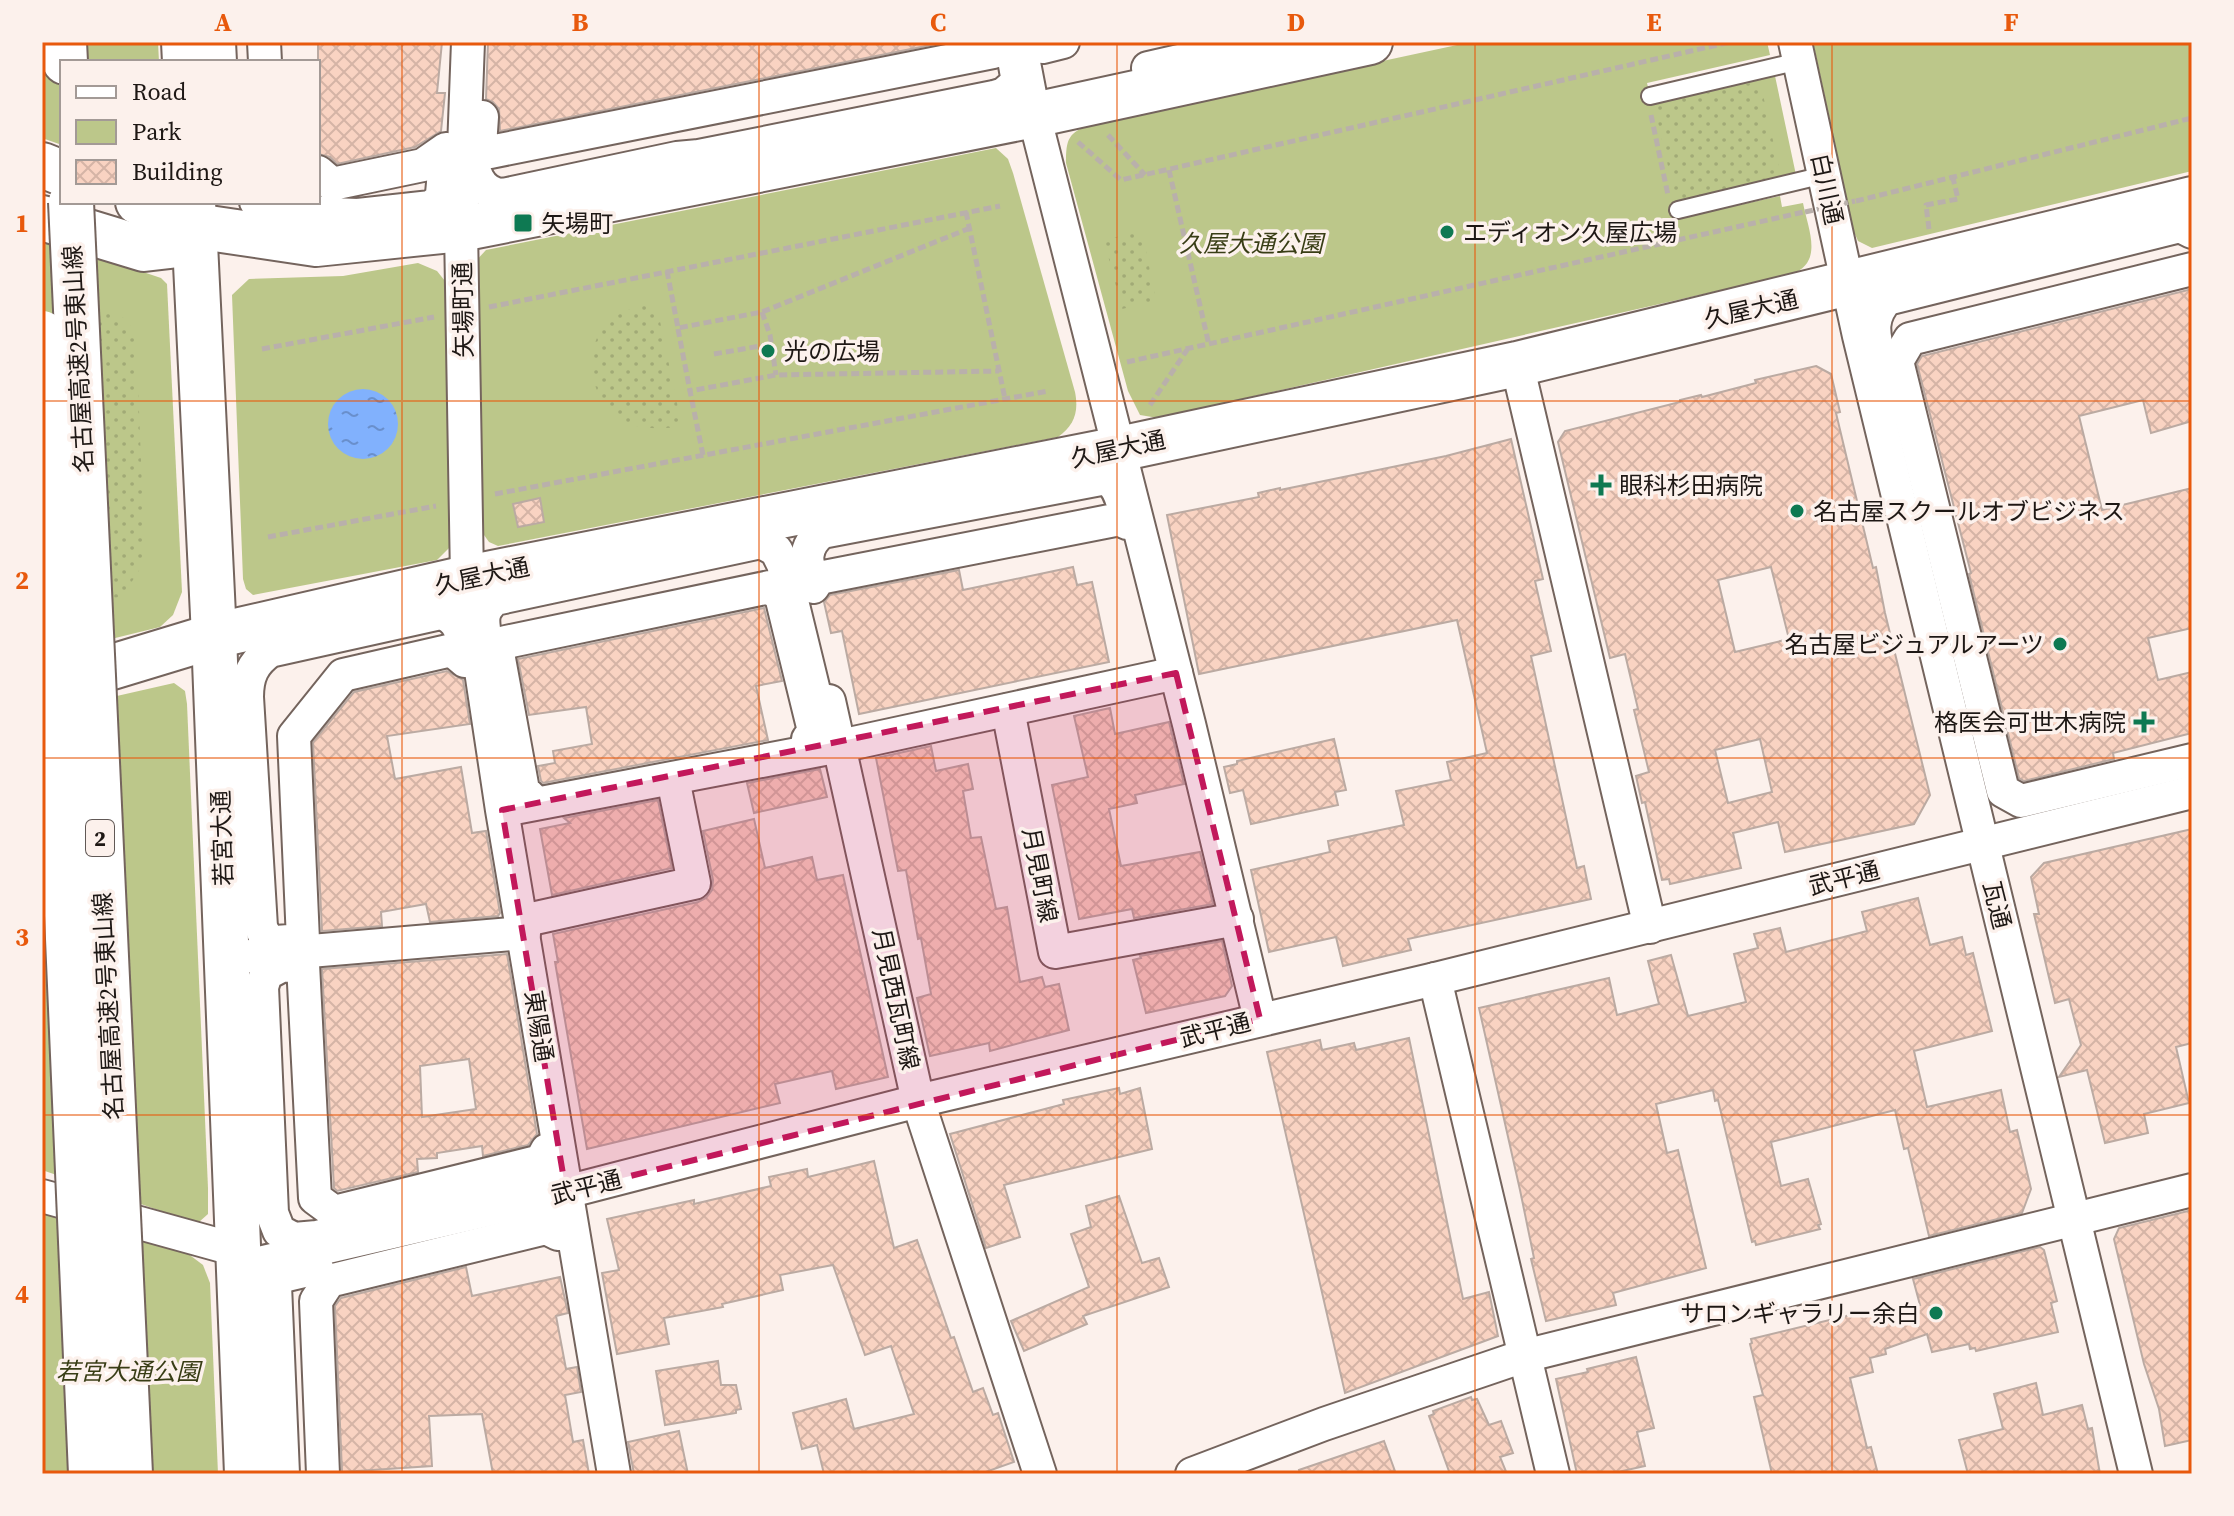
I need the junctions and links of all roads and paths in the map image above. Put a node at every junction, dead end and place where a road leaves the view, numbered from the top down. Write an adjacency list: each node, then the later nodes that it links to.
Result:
1 (468, 42): 35 (street, 矢場町通)
2 (476, 42): 5 (street)
3 (485, 42): 4 (street)
4 (999, 42)
5 (1011, 42)
6 (1020, 42): 16 (street)
7 (1036, 42): 8 (street); 9 (street)
8 (1063, 42)
9 (1262, 42)
10 (1368, 42): 16 (main road)
11 (1731, 42): 13 (path)
12 (1797, 52): 15 (lane); 23 (street, 白川通)
13 (1639, 63): 14 (path); 20 (path)
14 (1643, 78)
15 (1650, 101): 30 (path)
16 (1034, 115): 35 (main road); 61 (street)
17 (2192, 118): 24 (path)
18 (1107, 133): 22 (path)
19 (1077, 141): 22 (path)
20 (1169, 170): 22 (path); 49 (path)
21 (320, 174): 28 (street)
22 (1146, 175)
23 (1824, 175): 30 (lane); 41 (street, 白川通)
24 (1953, 178): 36 (path); 38 (path, bridge)
25 (2192, 199): 41 (main road, 久屋大通)
26 (71, 204): 97 (main road, 名古屋高速2号東山線 / 2, bridge)
27 (147, 204): 32 (main road)
28 (268, 204)
29 (1000, 206): 31 (path)
30 (1674, 211): 38 (path)
31 (966, 212): 34 (path); 40 (path)
32 (194, 214): 33 (main road); 35 (main road); 70 (main road, 若宮大通)
33 (42, 218)
34 (970, 228): 43 (path); 55 (path)
35 (461, 229): 68 (street, 矢場町通)
36 (1926, 229)
37 (2192, 232): 77 (street)
38 (1678, 240): 49 (path)
39 (2192, 269): 76 (street)
40 (667, 271): 42 (path); 45 (path)
41 (1847, 286): 47 (street, 白川通); 54 (main road, 久屋大通)
42 (484, 308)
43 (762, 312): 45 (path); 48 (path)
44 (445, 315): 50 (path)
45 (678, 328): 57 (path)
46 (42, 333): 96 (main road, 名古屋高速2号東山線 / 2, bridge)
47 (1859, 336): 81 (street, 瓦通)
48 (772, 344): 52 (path); 56 (path)
49 (1209, 345): 51 (path)
50 (262, 349)
51 (1188, 349): 53 (path); 60 (path)
52 (714, 354)
53 (1126, 363)
54 (1517, 364): 61 (main road, 久屋大通); 84 (street)
55 (999, 371): 56 (path); 59 (path)
56 (776, 375): 57 (path)
57 (690, 391): 62 (path)
58 (1048, 391): 59 (path)
59 (1005, 399): 62 (path)
60 (1145, 412)
61 (1119, 449): 65 (main road, 久屋大通); 72 (street)
62 (703, 455): 63 (path)
63 (490, 495)
64 (440, 505): 67 (path)
65 (784, 515): 68 (main road, 久屋大通); 75 (street, 月見西瓦町線)
66 (1120, 519): 66 (street)
67 (268, 537)
68 (467, 578): 70 (main road, 久屋大通); 80 (street, 東陽通)
69 (770, 587): 69 (street)
70 (214, 636): 73 (main road, 久屋大通); 85 (main road, 若宮大通)
71 (465, 661): 71 (street)
72 (1176, 673): 74 (street); 82 (street)
73 (42, 688)
74 (1008, 710): 75 (street); 82 (street, 月見町線)
75 (840, 746): 78 (street); 89 (street, 月見西瓦町線)
76 (2192, 760)
77 (2192, 775)
78 (673, 779): 80 (street); 83 (street)
79 (2192, 792): 81 (street, 武平通)
80 (502, 810): 83 (street, 東陽通)
81 (1981, 844): 84 (street, 武平通); 93 (street, 瓦通)
82 (1237, 919): 88 (street)
83 (523, 927): 85 (street); 91 (street, 東陽通)
84 (1650, 927): 87 (street, 武平通)
85 (227, 958): 94 (main road, 若宮大通)
86 (303, 964): 86 (street)
87 (1435, 979): 88 (street, 武平通); 95 (street)
88 (1260, 1019): 89 (street, 武平通)
89 (918, 1101): 91 (street, 武平通); 102 (street, 月見西瓦町線)
90 (2192, 1190): 93 (street)
91 (566, 1192): 94 (street, 武平通); 101 (street, 東陽通)
92 (42, 1196): 94 (street, 武平通)
93 (2076, 1219): 95 (street); 105 (street, 瓦通)
94 (237, 1259): 98 (main road, 若宮大通)
95 (1524, 1356): 103 (street); 104 (street)
96 (91, 1474)
97 (130, 1474)
98 (247, 1474)
99 (283, 1474): 100 (street)
100 (323, 1474)
101 (614, 1474)
102 (1040, 1474)
103 (1192, 1474)
104 (1553, 1474)
105 (2136, 1474)

